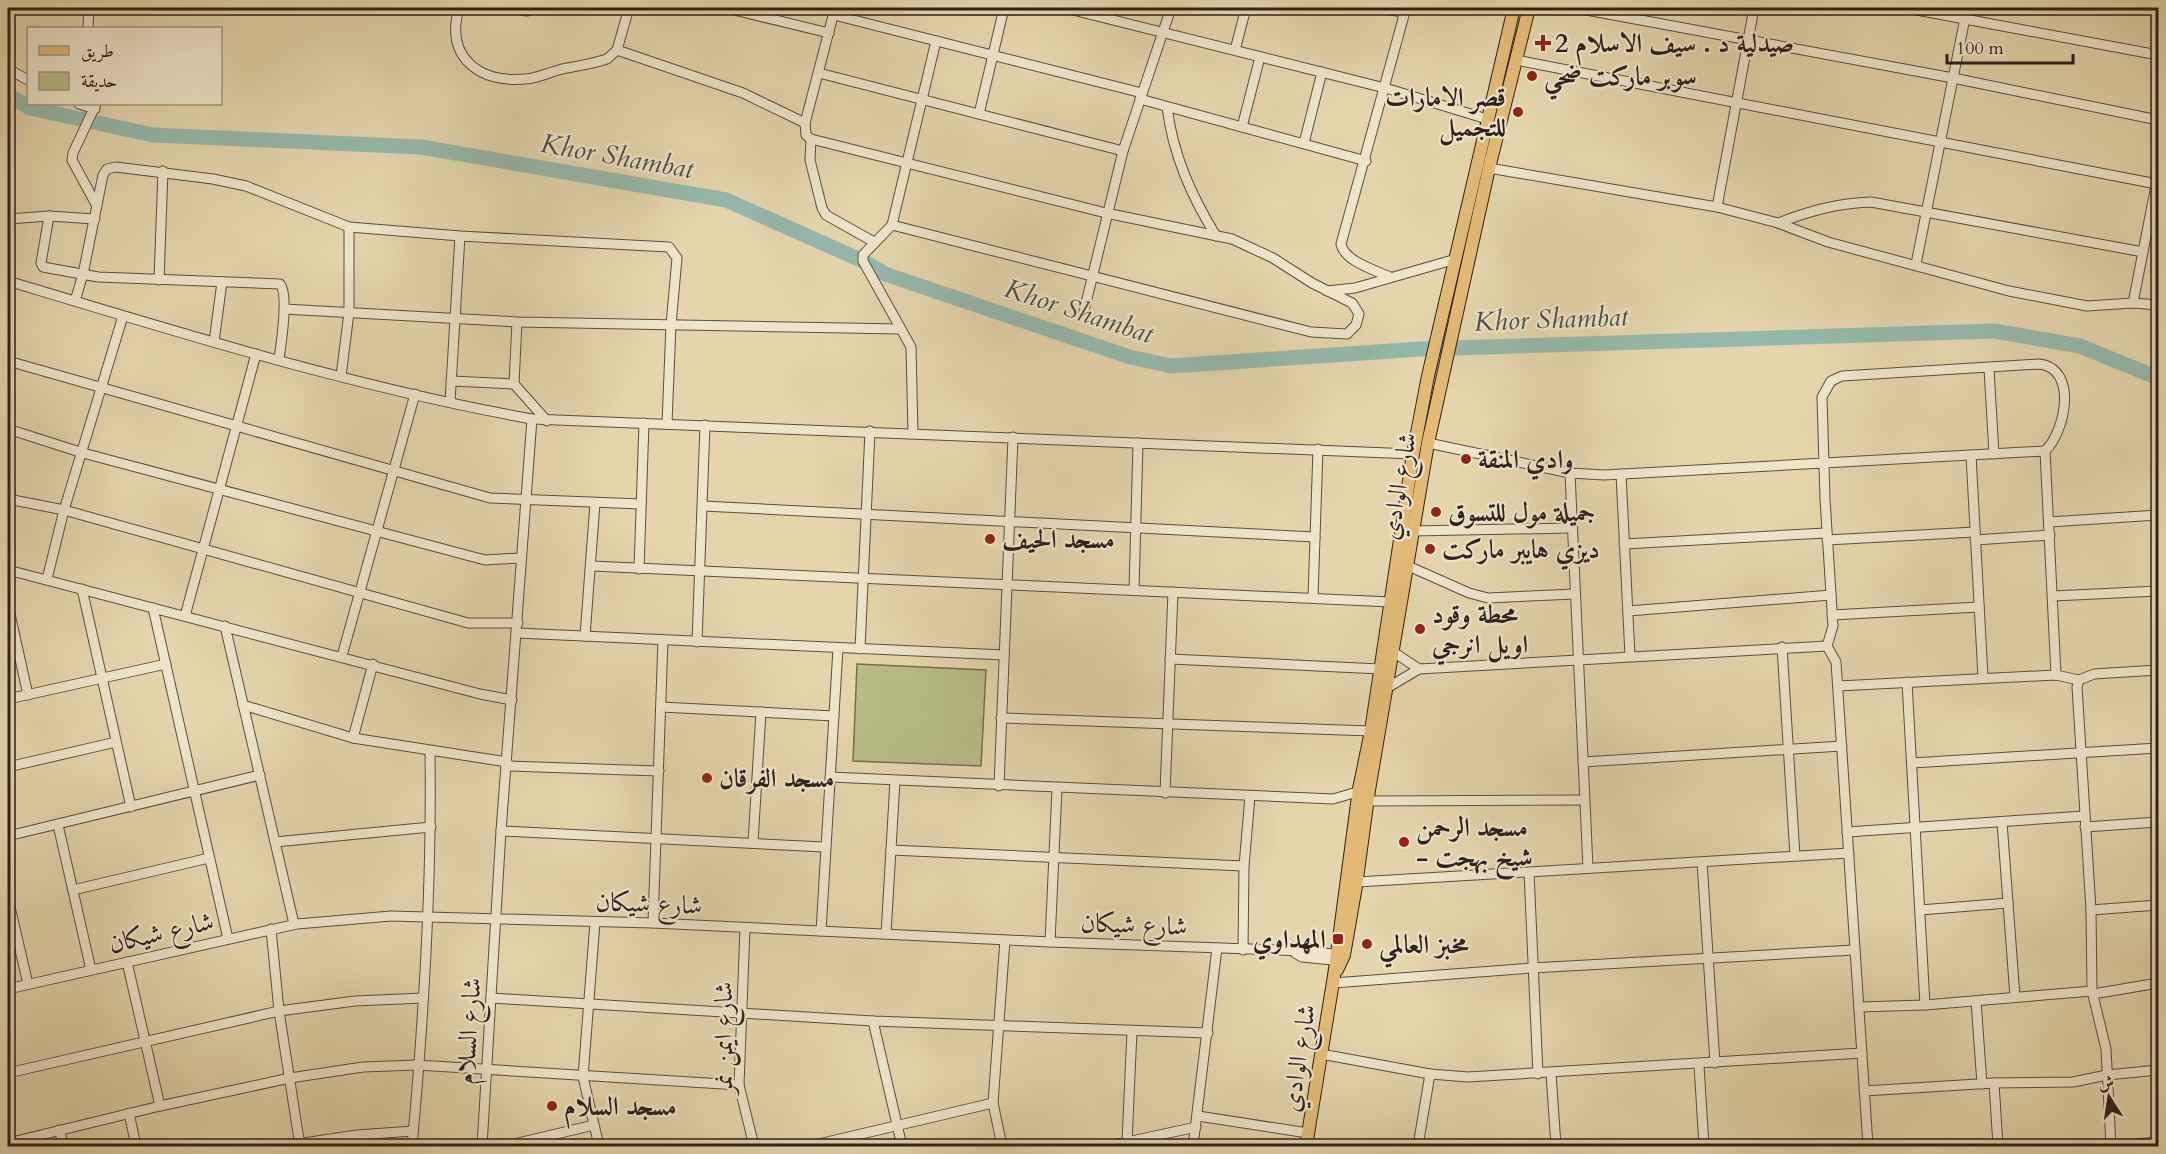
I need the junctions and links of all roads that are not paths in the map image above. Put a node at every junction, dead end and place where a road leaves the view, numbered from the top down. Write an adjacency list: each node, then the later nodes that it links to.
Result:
1 (89, 8): 21 (street)
2 (459, 8): 26 (street)
3 (513, 8): 4 (street)
4 (533, 8)
5 (629, 8): 26 (street)
6 (726, 8): 22 (street)
7 (1004, 8): 28 (street)
8 (1065, 8): 23 (street)
9 (1171, 8): 23 (street)
10 (1246, 8): 27 (street)
11 (1382, 8): 18 (street)
12 (1515, 8): 44 (main road, شارع الوادي)
13 (1529, 8): 31 (main road, شارع الوادي)
14 (1576, 8): 24 (street)
15 (1754, 8): 24 (street)
16 (1906, 8): 20 (street)
17 (1967, 8): 20 (street)
18 (1405, 10): 37 (street)
19 (834, 11): 22 (street); 25 (street)
20 (1965, 19): 29 (street); 35 (street)
21 (88, 27)
22 (829, 33): 34 (street)
23 (1164, 33): 27 (street); 38 (street)
24 (1748, 40): 35 (street); 40 (street)
25 (936, 41): 28 (street); 39 (street)
26 (616, 50): 46 (street)
27 (1235, 50): 30 (street)
28 (993, 55): 38 (street); 43 (street)
29 (2158, 55)
30 (1260, 57): 33 (street); 47 (street)
31 (1516, 60): 40 (street); 54 (main road, شارع الوادي)
32 (8, 69): 36 (street)
33 (1322, 72): 37 (street); 50 (street)
34 (819, 73): 39 (street); 46 (street)
35 (1953, 78): 45 (street); 49 (street)
36 (27, 79)
37 (1385, 88): 44 (street); 52 (street)
38 (1141, 96): 42 (street); 51 (street)
39 (922, 99): 43 (street); 53 (street)
40 (1737, 101): 49 (street); 59 (street)
41 (95, 106): 58 (street)
42 (1167, 107): 47 (street); 69 (street)
43 (979, 114): 51 (street)
44 (1487, 119): 72 (main road, شارع الوادي)
45 (2158, 120)
46 (805, 123): 48 (street)
47 (1242, 127): 50 (street)
48 (811, 139): 53 (street); 70 (street)
49 (1941, 142): 56 (street); 60 (street)
50 (1304, 143): 52 (street)
51 (1123, 151): 61 (street)
52 (1366, 160): 76 (street)
53 (907, 162): 61 (street); 66 (street)
54 (1489, 168): 59 (street); 91 (main road, شارع الوادي)
55 (163, 171): 58 (street); 67 (street); 77 (street)
56 (2158, 179): 57 (street)
57 (2156, 204): 71 (street)
58 (98, 206): 64 (street)
59 (1717, 207): 65 (street)
60 (1927, 211): 65 (street); 71 (street); 73 (street)
61 (1106, 213): 69 (street); 75 (street)
62 (49, 216): 63 (street); 64 (street); 74 (street)
63 (8, 219)
64 (95, 219): 74 (street)
65 (1778, 223): 73 (street)
66 (892, 225): 70 (street); 75 (street)
67 (349, 227): 68 (street); 86 (street)
68 (460, 236): 88 (street); 90 (street)
69 (1216, 236): 80 (street)
70 (874, 242): 92 (street)
71 (2143, 252): 82 (street)
72 (1456, 259): 76 (street); 91 (main road, شارع الوادي)
73 (1917, 264): 82 (street)
74 (83, 274): 77 (street); 81 (street)
75 (1091, 274): 80 (street); 85 (street)
76 (1389, 277): 80 (street)
77 (159, 280): 79 (street)
78 (8, 281): 81 (street)
79 (222, 282): 84 (street); 93 (street)
80 (1327, 291)
81 (75, 301): 87 (street)
82 (2133, 303): 83 (street)
83 (2158, 305)
84 (284, 309): 86 (street); 95 (street)
85 (1084, 311)
86 (349, 313): 88 (street); 98 (street)
87 (123, 316): 93 (street); 101 (street)
88 (455, 318): 89 (street); 99 (street)
89 (517, 322): 90 (street); 100 (street)
90 (671, 325): 92 (street); 107 (street)
91 (1446, 328): 115 (main road, شارع الوادي); 119 (main road, شارع الوادي)
92 (900, 329): 112 (street)
93 (214, 342): 94 (street)
94 (256, 354): 95 (street); 109 (street)
95 (279, 359): 98 (street)
96 (8, 361): 101 (street)
97 (1989, 369): 117 (street); 120 (street); 122 (street)
98 (341, 376): 102 (street)
99 (451, 381): 100 (street); 103 (street)
100 (514, 384): 105 (street)
101 (102, 390): 109 (street); 118 (street)
102 (415, 394): 103 (street); 123 (street)
103 (450, 402): 104 (street)
104 (532, 420): 105 (street); 127 (street, شارع السلام)
105 (547, 421): 106 (street)
106 (644, 423): 107 (street); 130 (street)
107 (668, 423): 108 (street)
108 (705, 425): 111 (street); 131 (street)
109 (237, 427): 123 (street); 126 (street)
110 (8, 429): 118 (street)
111 (870, 431): 112 (street); 134 (street)
112 (913, 433): 113 (street)
113 (1013, 437): 114 (street); 135 (street)
114 (1138, 443): 116 (street); 137 (street)
115 (1428, 443): 124 (street); 139 (main road, شارع الوادي)
116 (1318, 449): 119 (street); 144 (street)
117 (2045, 451): 120 (street); 136 (street)
118 (83, 453): 126 (street); 132 (street)
119 (1413, 454): 165 (main road, شارع الوادي)
120 (1994, 454): 121 (street)
121 (1971, 455): 122 (street); 143 (street)
122 (1823, 464): 125 (street); 142 (street)
123 (395, 471): 127 (street); 140 (street)
124 (1570, 473): 125 (street); 138 (street)
125 (1621, 474): 145 (street)
126 (220, 489): 140 (street); 146 (street)
127 (527, 498): 129 (street); 147 (street, شارع السلام)
128 (8, 499): 132 (street)
129 (595, 503): 130 (street); 149 (street)
130 (641, 504): 150 (street)
131 (703, 506): 134 (street); 152 (street)
132 (64, 510): 146 (street); 153 (street)
133 (2158, 515): 136 (street)
134 (868, 516): 135 (street); 154 (street)
135 (1009, 522): 137 (street); 155 (street)
136 (2049, 522): 141 (street)
137 (1135, 528): 144 (street); 157 (street)
138 (1572, 528): 139 (street); 161 (street)
139 (1412, 531): 148 (main road, شارع الوادي)
140 (377, 532): 147 (street); 159 (street)
141 (2050, 535): 143 (street); 163 (street)
142 (1827, 536): 143 (street); 145 (street); 162 (street)
143 (1975, 536): 167 (street)
144 (1315, 537): 164 (street)
145 (1624, 544): 169 (street)
146 (204, 548): 159 (street); 171 (street)
147 (521, 558): 173 (street, شارع السلام)
148 (1406, 565): 161 (street); 182 (main road, شارع الوادي)
149 (591, 566): 150 (street); 174 (street)
150 (639, 569): 152 (street)
151 (8, 570): 153 (street)
152 (701, 572): 154 (street); 177 (street)
153 (47, 579): 156 (street)
154 (864, 580): 155 (street); 181 (street)
155 (1007, 586): 157 (street); 183 (street)
156 (82, 589): 168 (street); 195 (street)
157 (1134, 590): 160 (street)
158 (2158, 591): 163 (street)
159 (360, 592): 173 (street); 184 (street)
160 (1173, 592): 164 (street); 186 (street)
161 (1575, 594): 187 (street)
162 (1831, 596): 169 (street); 170 (street)
163 (2053, 596): 193 (street)
164 (1313, 597): 165 (street)
165 (1391, 602): 190 (main road, شارع الوادي)
166 (8, 605): 176 (street)
167 (1979, 607): 170 (street); 194 (street)
168 (153, 608): 171 (street); 188 (street)
169 (1628, 611): 185 (street)
170 (1832, 615): 178 (street)
171 (185, 616): 172 (street)
172 (225, 626): 184 (street); 203 (street)
173 (517, 628): 174 (street); 202 (street, شارع السلام)
174 (585, 636): 175 (street)
175 (663, 640): 177 (street); 204 (street)
176 (12, 642): 200 (street)
177 (697, 642): 180 (street)
178 (1827, 646): 179 (street); 198 (street)
179 (1782, 647): 185 (street); 214 (street)
180 (838, 648): 181 (street); 206 (street)
181 (860, 649): 183 (street)
182 (1392, 651): 191 (street); 199 (main road, شارع الوادي)
183 (1004, 655): 207 (street)
184 (342, 656): 189 (street)
185 (1630, 656): 187 (street)
186 (1170, 659): 190 (street); 208 (street)
187 (1578, 659): 191 (street); 217 (street)
188 (166, 664): 195 (street); 227 (street)
189 (373, 664): 202 (street); 210 (street)
190 (1380, 669): 209 (main road, شارع الوادي)
191 (1419, 669): 199 (street)
192 (2158, 670): 196 (street)
193 (2056, 675): 194 (street); 196 (street)
194 (1983, 677): 197 (street)
195 (102, 678): 200 (street); 211 (street)
196 (2079, 680): 216 (street)
197 (1907, 682): 198 (street); 218 (street)
198 (1838, 686): 212 (street)
199 (1388, 688): 229 (main road, شارع الوادي)
200 (28, 694): 201 (street)
201 (8, 699)
202 (512, 700): 219 (street, شارع السلام)
203 (243, 705): 210 (street); 222 (street)
204 (661, 707): 205 (street); 221 (street)
205 (761, 712): 206 (street); 245 (street)
206 (834, 716): 223 (street)
207 (1001, 718): 208 (street); 225 (street)
208 (1168, 724): 209 (street); 228 (street)
209 (1371, 731): 229 (main road, شارع الوادي)
210 (352, 738): 215 (street)
211 (116, 742): 220 (street); 232 (street)
212 (1842, 746): 214 (street); 241 (street)
213 (2158, 748): 216 (street)
214 (1788, 749): 217 (street); 249 (street)
215 (430, 752): 219 (street); 238 (street)
216 (2080, 753): 218 (street); 233 (street)
217 (1583, 762): 231 (street)
218 (1912, 763): 239 (street)
219 (506, 764): 221 (street); 240 (street, شارع السلام)
220 (8, 767)
221 (659, 771): 243 (street)
222 (260, 775): 227 (street); 244 (street)
223 (830, 777): 224 (street); 246 (street)
224 (895, 781): 225 (street); 247 (street)
225 (999, 786): 226 (street)
226 (1058, 789): 228 (street); 251 (street)
227 (194, 791): 232 (street); 250 (street)
228 (1165, 793): 230 (street)
229 (1365, 793): 230 (street); 231 (street); 256 (main road, شارع الوادي); 278 (main road, شارع الوادي)
230 (1250, 796): 253 (street)
231 (1584, 800): 254 (street)
232 (131, 807): 236 (street)
233 (2085, 816): 234 (street); 237 (street)
234 (2002, 822): 239 (street); 259 (street)
235 (2158, 822): 237 (street)
236 (58, 825): 242 (street); 257 (street)
237 (2085, 826): 262 (street)
238 (431, 827): 244 (street); 263 (street)
239 (1915, 828): 241 (street); 261 (street)
240 (501, 831): 243 (street); 264 (street, شارع السلام)
241 (1847, 832): 248 (street)
242 (8, 836)
243 (657, 838): 245 (street); 266 (street)
244 (275, 842): 267 (street)
245 (753, 842): 246 (street)
246 (825, 847): 270 (street)
247 (891, 850): 251 (street); 271 (street)
248 (1849, 853): 249 (street); 277 (street)
249 (1795, 856): 252 (street)
250 (209, 858): 257 (street); 272 (street)
251 (1054, 858): 253 (street); 274 (street)
252 (1702, 862): 254 (street); 279 (street)
253 (1244, 866): 276 (street)
254 (1588, 868): 255 (street)
255 (1529, 872): 256 (street); 281 (street)
256 (1357, 882): 278 (main road, شارع الوادي)
257 (73, 890): 282 (street)
258 (8, 901): 285 (street)
259 (2008, 903): 261 (street); 288 (street)
260 (2158, 905): 262 (street)
261 (1920, 910): 293 (street)
262 (2091, 910): 287 (street)
263 (427, 916): 264 (street, شارع شيكان); 267 (street, شارع شيكان); 289 (street)
264 (497, 917): 265 (street, شارع شيكان); 290 (street, شارع السلام)
265 (595, 922): 266 (street, شارع شيكان); 292 (street)
266 (653, 923): 268 (street, شارع شيكان)
267 (294, 924): 269 (street, شارع شيكان)
268 (745, 928): 270 (street, شارع شيكان); 296 (street, شارع ايمن نمر)
269 (271, 929): 272 (street, شارع شيكان); 295 (street)
270 (821, 932): 271 (street, شارع شيكان)
271 (886, 934): 273 (street, شارع شيكان)
272 (228, 939): 280 (street, شارع شيكان)
273 (1005, 940): 274 (street, شارع شيكان); 298 (street)
274 (1050, 942): 275 (street, شارع شيكان)
275 (1217, 948): 276 (street, شارع شيكان); 300 (street)
276 (1243, 950): 278 (street, شارع شيكان)
277 (1854, 950): 279 (street); 294 (street)
278 (1339, 958): 283 (main road, شارع الوادي)
279 (1710, 958): 281 (street); 304 (street)
280 (127, 962): 282 (street, شارع شيكان); 301 (street)
281 (1532, 968): 283 (street); 312 (street)
282 (91, 970): 285 (street, شارع شيكان)
283 (1334, 979): 303 (main road, شارع الوادي)
284 (2158, 983): 287 (street)
285 (28, 984): 286 (street, شارع شيكان)
286 (8, 989)
287 (2093, 993): 288 (street); 313 (street)
288 (2016, 997): 291 (street)
289 (423, 998): 295 (street); 305 (street)
290 (491, 998): 292 (street); 307 (street, شارع السلام)
291 (1977, 1001): 293 (street); 317 (street)
292 (589, 1005): 296 (street); 314 (street)
293 (1925, 1005): 294 (street)
294 (1859, 1007): 302 (street)
295 (279, 1011): 301 (street); 315 (street)
296 (742, 1014): 297 (street); 318 (street, شارع ايمن نمر)
297 (873, 1022): 298 (street); 326 (street)
298 (999, 1026): 299 (street); 320 (street)
299 (1132, 1031): 300 (street); 330 (street)
300 (1208, 1033): 323 (street)
301 (145, 1040): 309 (street); 321 (street)
302 (1862, 1053): 304 (street); 319 (street)
303 (1322, 1054): 311 (street); 329 (main road, شارع الوادي)
304 (1715, 1063): 306 (street)
305 (417, 1065): 307 (street); 315 (street); 328 (street)
306 (1699, 1065): 310 (street); 350 (street)
307 (487, 1070): 314 (street); 338 (street, شارع السلام)
308 (2158, 1070): 313 (street)
309 (8, 1073)
310 (1551, 1073): 312 (street); 349 (street)
311 (1430, 1074): 312 (street); 348 (street)
312 (1538, 1074)
313 (2107, 1075): 316 (street); 353 (street)
314 (583, 1077): 318 (street); 324 (street)
315 (290, 1078): 321 (street); 333 (street)
316 (1994, 1083): 317 (street); 352 (street)
317 (1982, 1084): 319 (street)
318 (740, 1085): 341 (street, شارع ايمن نمر)
319 (1864, 1091): 351 (street)
320 (993, 1103): 326 (street); 344 (street)
321 (160, 1106): 322 (street)
322 (129, 1113): 327 (street); 335 (street)
323 (1198, 1116): 325 (street); 329 (street)
324 (594, 1125): 339 (street); 340 (street)
325 (1196, 1127): 330 (street); 346 (street)
326 (897, 1128): 342 (street); 343 (street)
327 (59, 1130): 332 (street); 334 (street)
328 (413, 1131): 333 (street); 337 (street)
329 (1308, 1133): 347 (main road, شارع الوادي)
330 (1127, 1142): 345 (street)
331 (2158, 1142): 353 (street)
332 (8, 1143)
333 (299, 1145): 336 (street)
334 (64, 1146)
335 (136, 1146)
336 (283, 1146)
337 (412, 1146)
338 (482, 1146)
339 (505, 1146)
340 (599, 1146)
341 (753, 1146)
342 (810, 1146)
343 (902, 1146)
344 (1002, 1146)
345 (1109, 1146)
346 (1193, 1146)
347 (1306, 1146)
348 (1418, 1146)
349 (1556, 1146)
350 (1704, 1146)
351 (1868, 1146)
352 (1998, 1146)
353 (2111, 1146)

